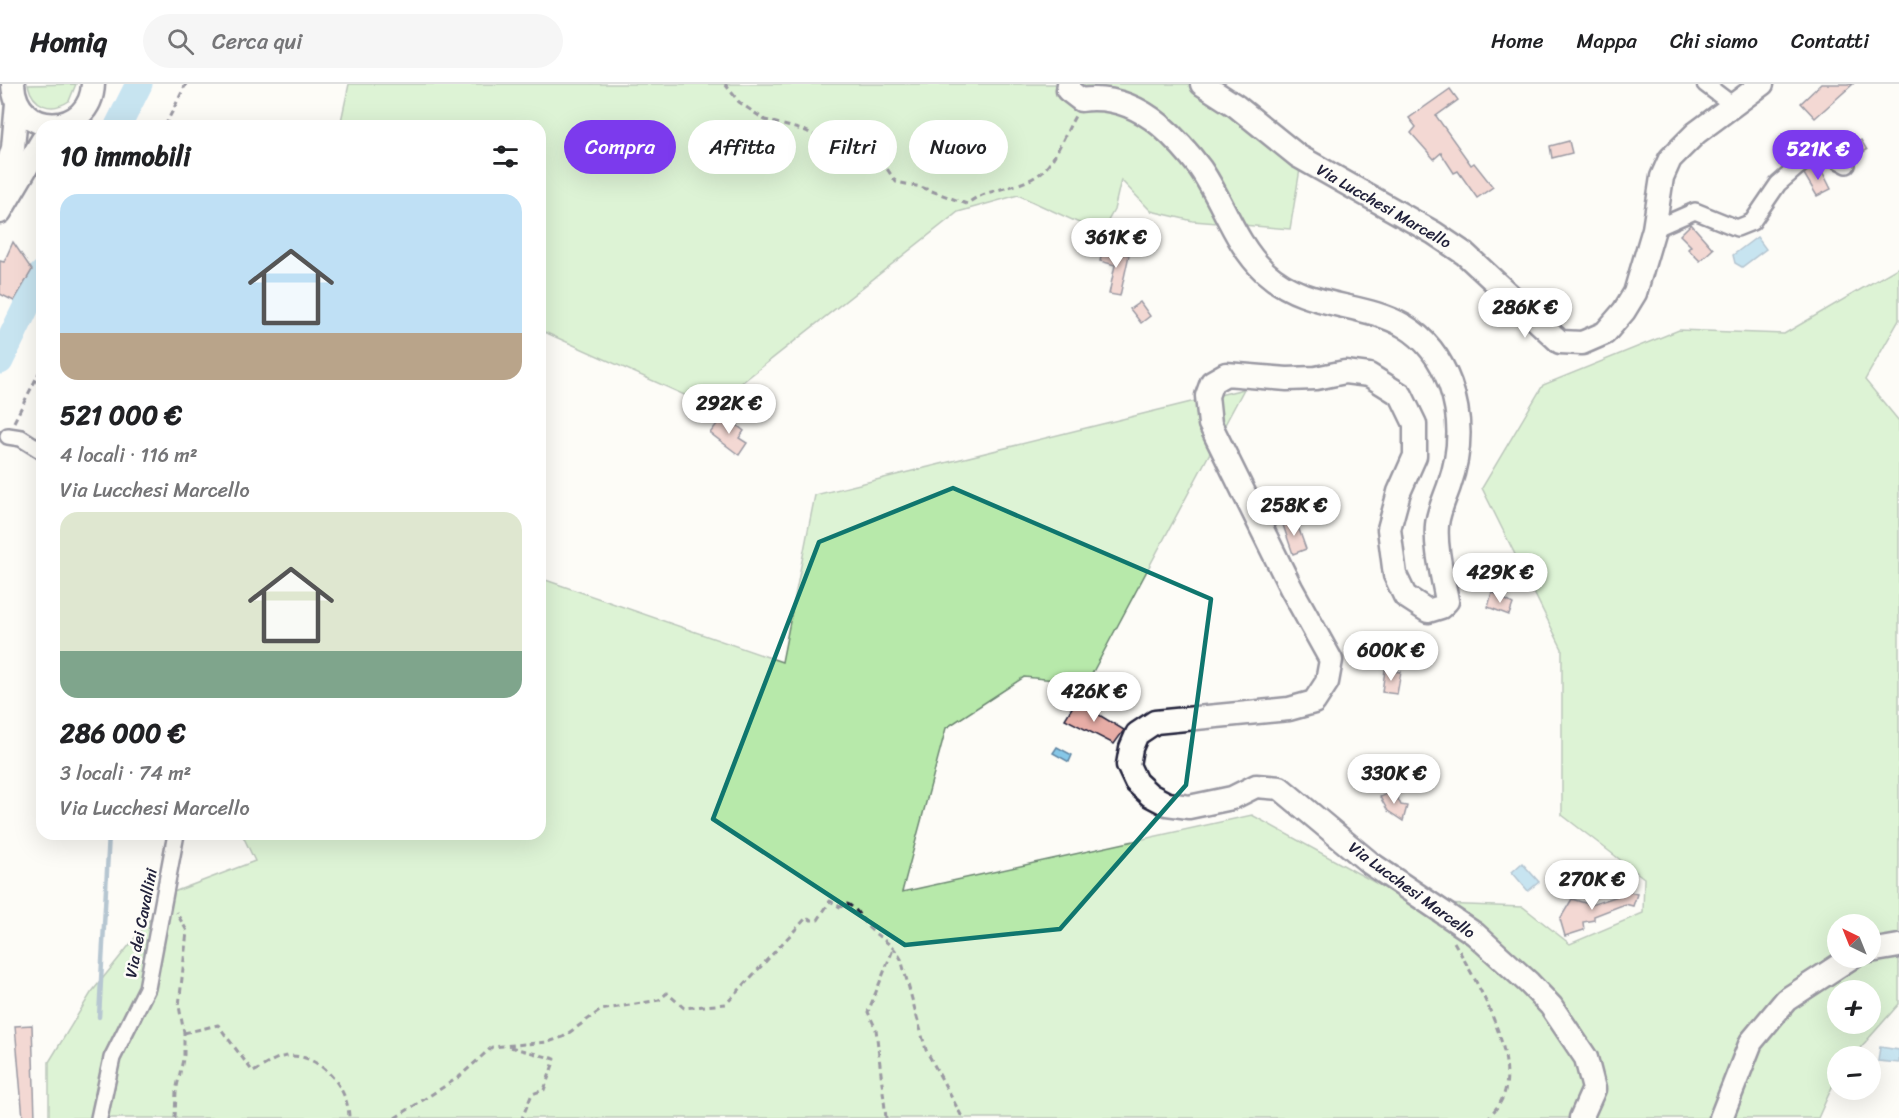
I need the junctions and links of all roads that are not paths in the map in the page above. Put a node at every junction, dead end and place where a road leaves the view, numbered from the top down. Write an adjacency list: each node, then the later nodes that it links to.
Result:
1 (1202, 84): 14 (street, Via Lucchesi Marcello)
2 (1705, 84): 7 (street)
3 (1762, 84): 7 (street, Via Lucchesi Marcello)
4 (94, 89): 9 (street)
5 (1075, 92): 22 (street, Via Lucchesi Marcello)
6 (15, 94): 8 (street); 12 (street)
7 (1734, 106): 14 (street, Via Lucchesi Marcello)
8 (36, 120)
9 (72, 120)
10 (36, 151): 13 (street)
11 (1847, 165): 14 (street)
12 (0, 190)
13 (0, 213)
14 (1654, 229)
15 (8, 436): 16 (street)
16 (36, 447)
17 (175, 840): 21 (street, Via dei Cavallini)
18 (1899, 946): 19 (street)
19 (1881, 949)
20 (1835, 968): 23 (street)
21 (99, 1118)
22 (1581, 1118)
23 (1721, 1118)

